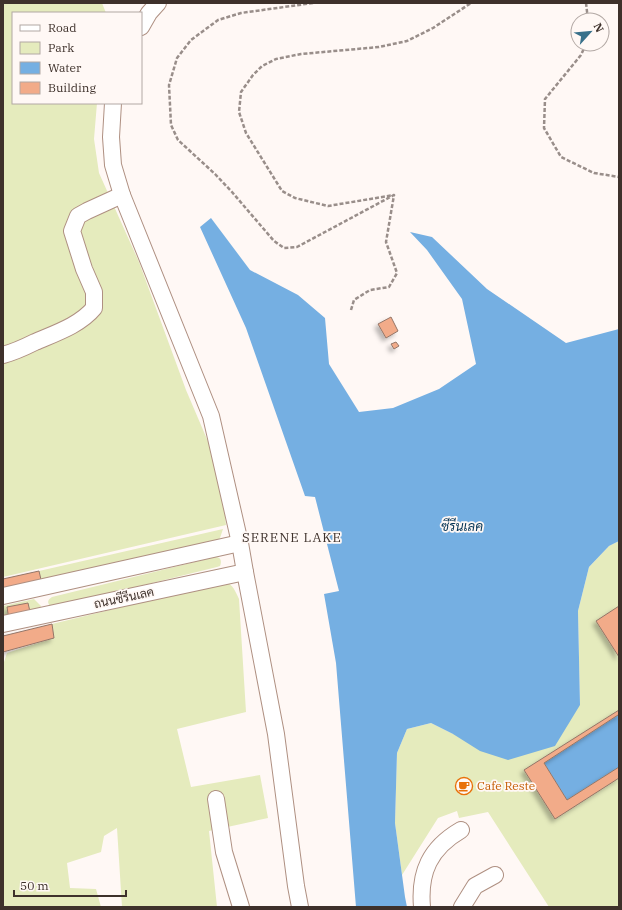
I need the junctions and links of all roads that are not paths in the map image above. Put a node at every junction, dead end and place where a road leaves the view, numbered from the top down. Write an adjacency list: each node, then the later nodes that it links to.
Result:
1 (158, 3): 2 (street)
2 (142, 25)
3 (114, 104): 4 (street)
4 (122, 195): 5 (street); 6 (street)
5 (3, 355)
6 (240, 543): 7 (street); 8 (street)
7 (245, 572): 9 (street, ถนนซีรีนเลค); 14 (street)
8 (3, 596)
9 (3, 624)
10 (216, 799): 13 (street)
11 (461, 830): 15 (street)
12 (495, 875): 16 (street)
13 (241, 907)
14 (300, 907)
15 (422, 907)
16 (462, 907)

